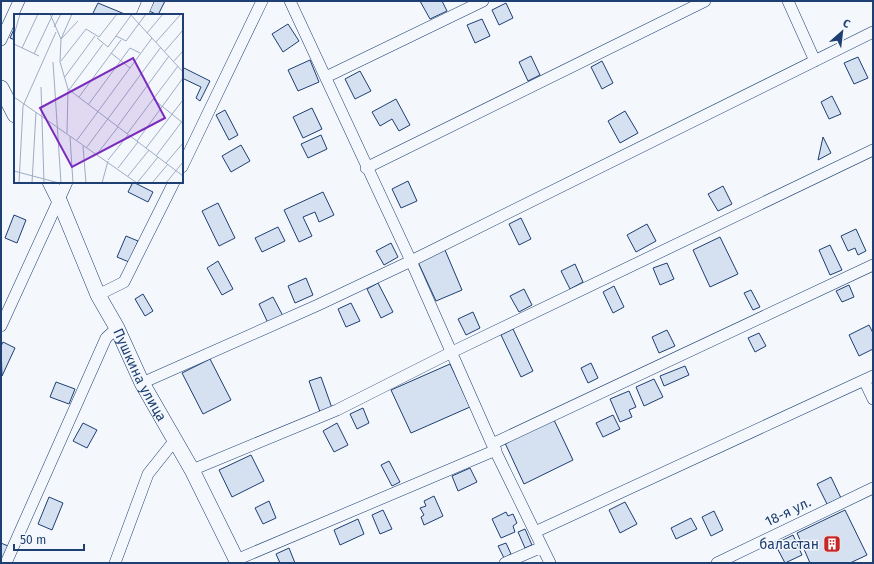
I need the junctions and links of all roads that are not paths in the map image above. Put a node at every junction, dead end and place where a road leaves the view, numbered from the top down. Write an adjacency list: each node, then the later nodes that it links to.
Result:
1 (20, 1): 10 (street)
2 (148, 1): 8 (street)
3 (262, 1): 16 (street)
4 (290, 1): 12 (street)
5 (483, 1): 12 (street)
6 (704, 1): 17 (street)
7 (788, 1): 11 (street)
8 (142, 14)
9 (873, 32): 11 (street)
10 (1, 40)
11 (815, 61): 22 (street)
12 (326, 77): 17 (street)
13 (1, 88): 14 (highway)
14 (14, 113)
15 (873, 150): 27 (street)
16 (183, 165)
17 (366, 168): 22 (street)
18 (50, 183): 21 (highway, Пушкина улица)
19 (67, 183): 21 (street)
20 (174, 183): 24 (street)
21 (59, 200): 24 (highway, Пушкина улица); 25 (street)
22 (411, 261): 27 (street); 29 (street)
23 (873, 265): 32 (street)
24 (98, 295): 26 (highway, Пушкина улица)
25 (1, 326)
26 (117, 328): 29 (highway, Пушкина улица); 38 (street)
27 (452, 352): 32 (street); 33 (street)
28 (869, 378): 30 (street); 35 (street)
29 (142, 383): 31 (highway, Пушкина улица)
30 (873, 399)
31 (175, 440): 33 (highway, Пушкина улица); 39 (street)
32 (494, 447): 35 (street); 37 (street)
33 (192, 470): 37 (highway, Пушкина улица)
34 (873, 488): 42 (street, 18-я ул.)
35 (535, 532): 36 (street)
36 (542, 547): 40 (street); 41 (street)
37 (237, 562)
38 (6, 563)
39 (115, 563)
40 (505, 563)
41 (550, 563)
42 (717, 563)

